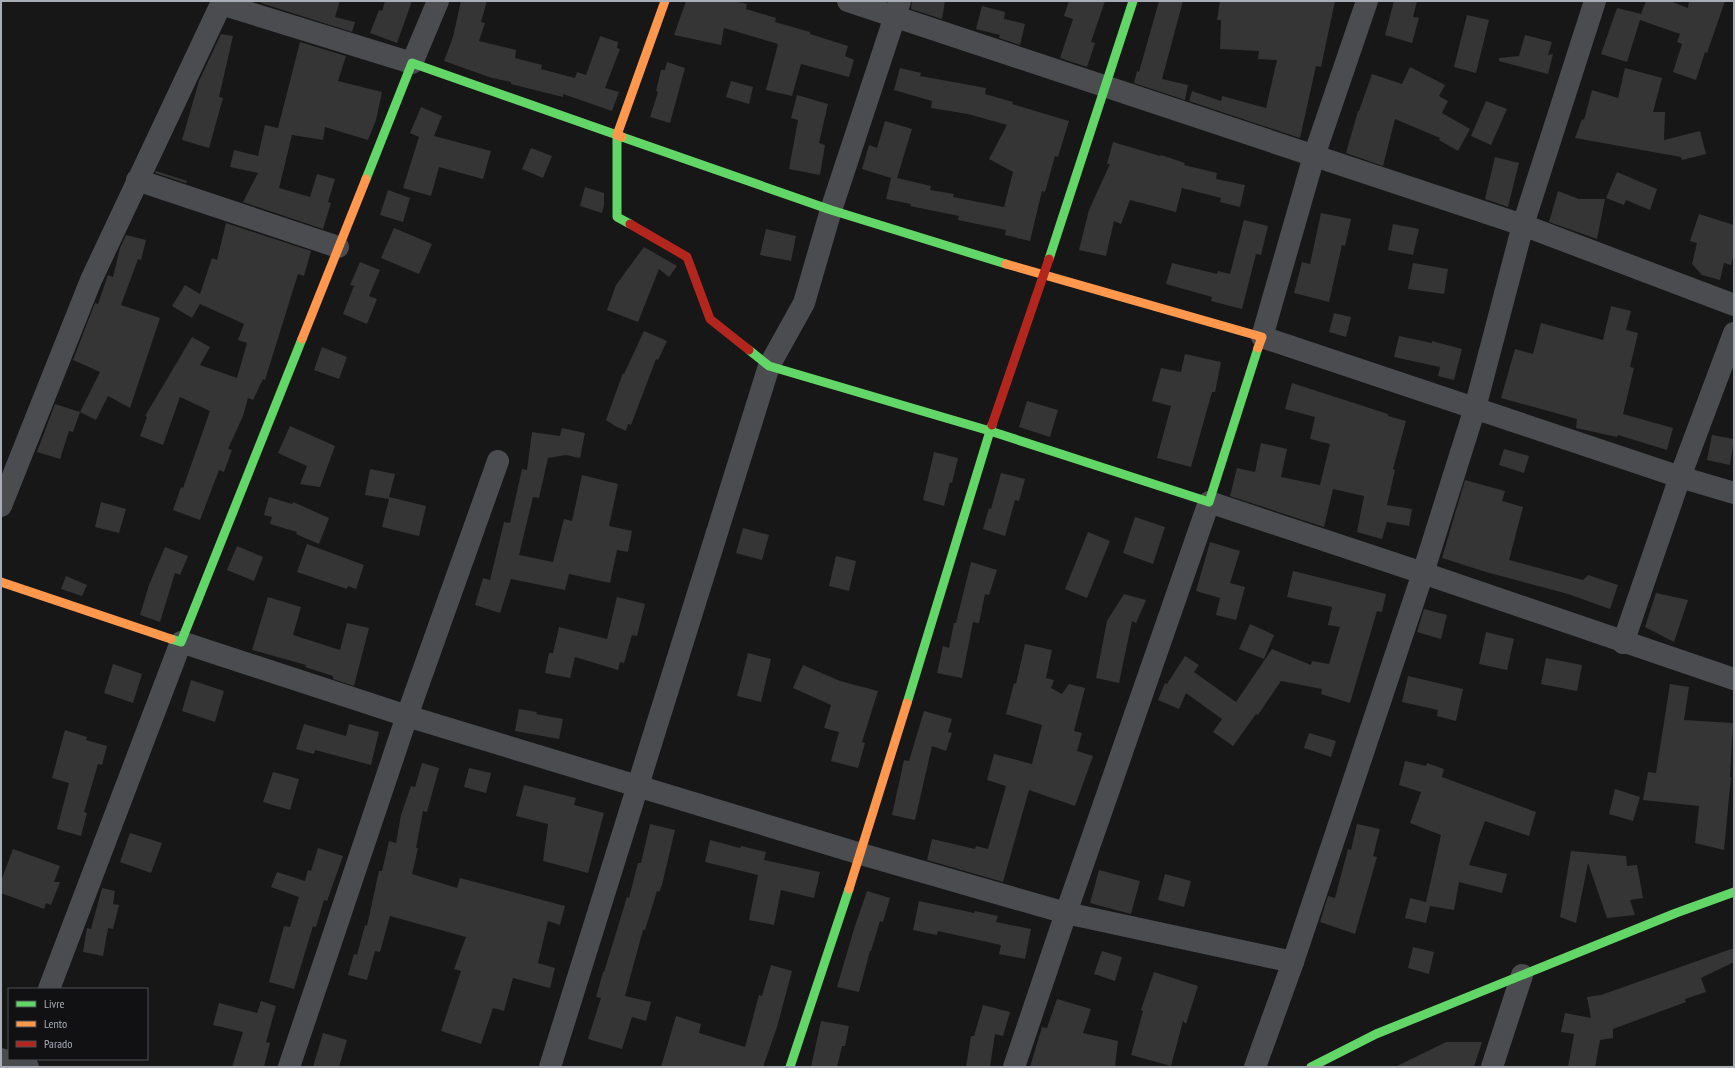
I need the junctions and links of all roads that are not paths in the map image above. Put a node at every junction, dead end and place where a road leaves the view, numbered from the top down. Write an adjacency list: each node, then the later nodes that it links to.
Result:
1 (438, 1): 9 (street)
2 (665, 1): 11 (street)
3 (848, 1): 8 (street)
4 (1133, 1): 10 (street)
5 (1367, 1): 12 (street)
6 (1595, 1): 15 (street)
7 (218, 2): 9 (street); 13 (street)
8 (898, 9): 10 (street); 14 (street)
9 (412, 63): 11 (street); 16 (street)
10 (1106, 87): 12 (street); 17 (street)
11 (617, 134): 14 (street); 21 (street)
12 (1314, 156): 15 (street); 20 (street)
13 (137, 180): 16 (street); 28 (street)
14 (831, 210): 17 (street); 21 (street)
15 (1523, 225): 18 (street); 22 (street)
16 (338, 247): 31 (street)
17 (1043, 276): 20 (street); 23 (street)
18 (1734, 304)
19 (1734, 332): 25 (street)
20 (1262, 337): 22 (street); 27 (street)
21 (769, 366): 23 (street); 35 (street)
22 (1474, 408): 25 (street); 29 (street)
23 (990, 431): 27 (street); 36 (street)
24 (498, 461): 34 (street)
25 (1680, 477): 26 (street); 32 (street)
26 (1734, 494)
27 (1210, 502): 29 (street); 38 (street)
28 (1, 506)
29 (1423, 572): 32 (street); 39 (street)
30 (1, 582): 31 (street)
31 (181, 642): 34 (street); 41 (street)
32 (1623, 643): 33 (street)
33 (1734, 679)
34 (407, 716): 35 (street); 42 (street)
35 (638, 786): 36 (street); 43 (street)
36 (861, 854): 38 (street); 44 (street)
37 (1734, 892): 40 (street)
38 (1066, 913): 39 (street); 45 (street)
39 (1293, 962): 46 (street)
40 (1522, 974): 47 (street); 48 (street)
41 (48, 988)
42 (289, 1067)
43 (550, 1067)
44 (790, 1067)
45 (1014, 1067)
46 (1254, 1067)
47 (1311, 1067)
48 (1492, 1067)

